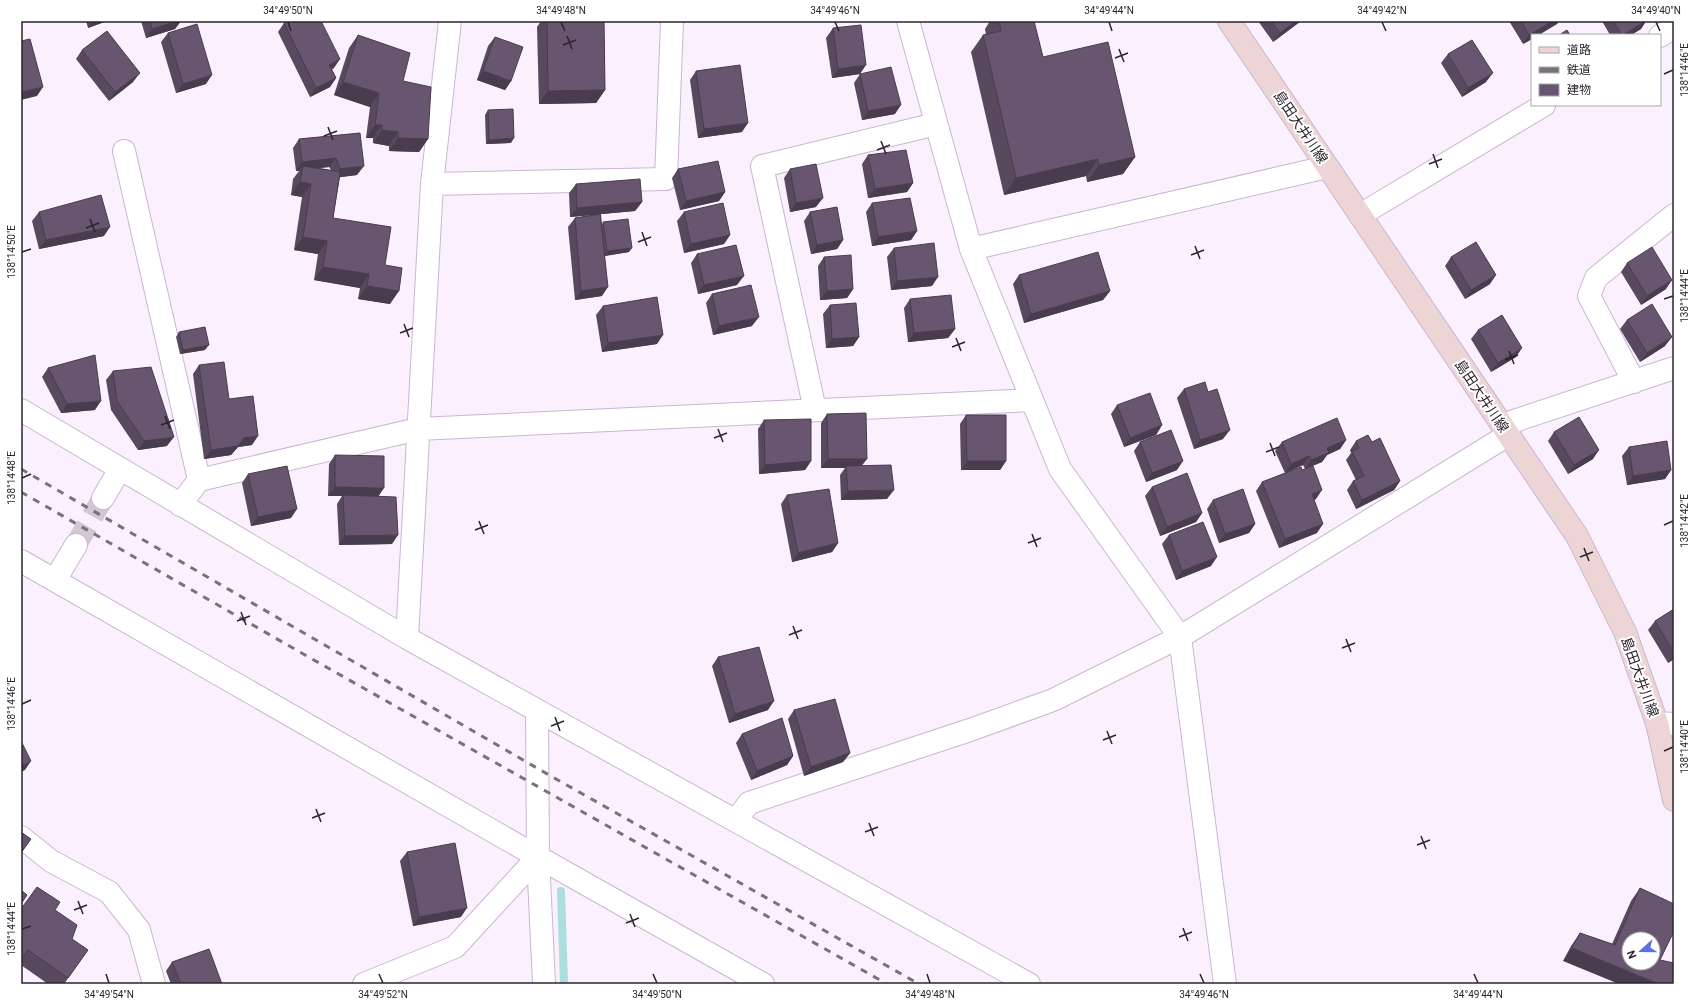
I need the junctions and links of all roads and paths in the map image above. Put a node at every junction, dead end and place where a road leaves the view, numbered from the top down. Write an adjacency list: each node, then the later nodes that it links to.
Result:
1 (450, 21): 11 (street)
2 (672, 21): 11 (street)
3 (908, 21): 8 (street)
4 (1229, 21): 10 (main road, 島田大井川線)
5 (1674, 27): 6 (street)
6 (1661, 35)
7 (1542, 106): 12 (street)
8 (936, 124): 14 (street); 19 (street)
9 (124, 151): 23 (street)
10 (1327, 167): 12 (main road, 島田大井川線); 14 (street)
11 (432, 184): 20 (street)
12 (1360, 215): 21 (main road, 島田大井川線)
13 (1674, 215): 16 (street)
14 (971, 249): 17 (street)
15 (1673, 371): 16 (street)
16 (1634, 382): 21 (street)
17 (1032, 400): 19 (street); 29 (street)
18 (21, 410): 22 (street)
19 (815, 410): 20 (street)
20 (418, 429): 23 (street); 30 (street)
21 (1505, 430): 29 (street); 32 (main road, 島田大井川線)
22 (120, 469): 24 (street); 25 (street)
23 (198, 480): 25 (street)
24 (103, 498)
25 (180, 505): 30 (street)
26 (76, 546): 28 (street)
27 (21, 561): 28 (street)
28 (56, 580): 36 (street)
29 (1180, 637): 34 (street); 42 (street)
30 (407, 638): 31 (street)
31 (538, 711): 34 (street); 36 (street)
32 (1666, 723): 33 (main road, 島田大井川線)
33 (1674, 800)
34 (736, 820): 41 (street)
35 (21, 837): 37 (street)
36 (538, 857): 38 (street); 39 (street); 40 (street)
37 (154, 984)
38 (364, 984)
39 (544, 984)
40 (763, 984)
41 (1028, 984)
42 (1225, 984)

